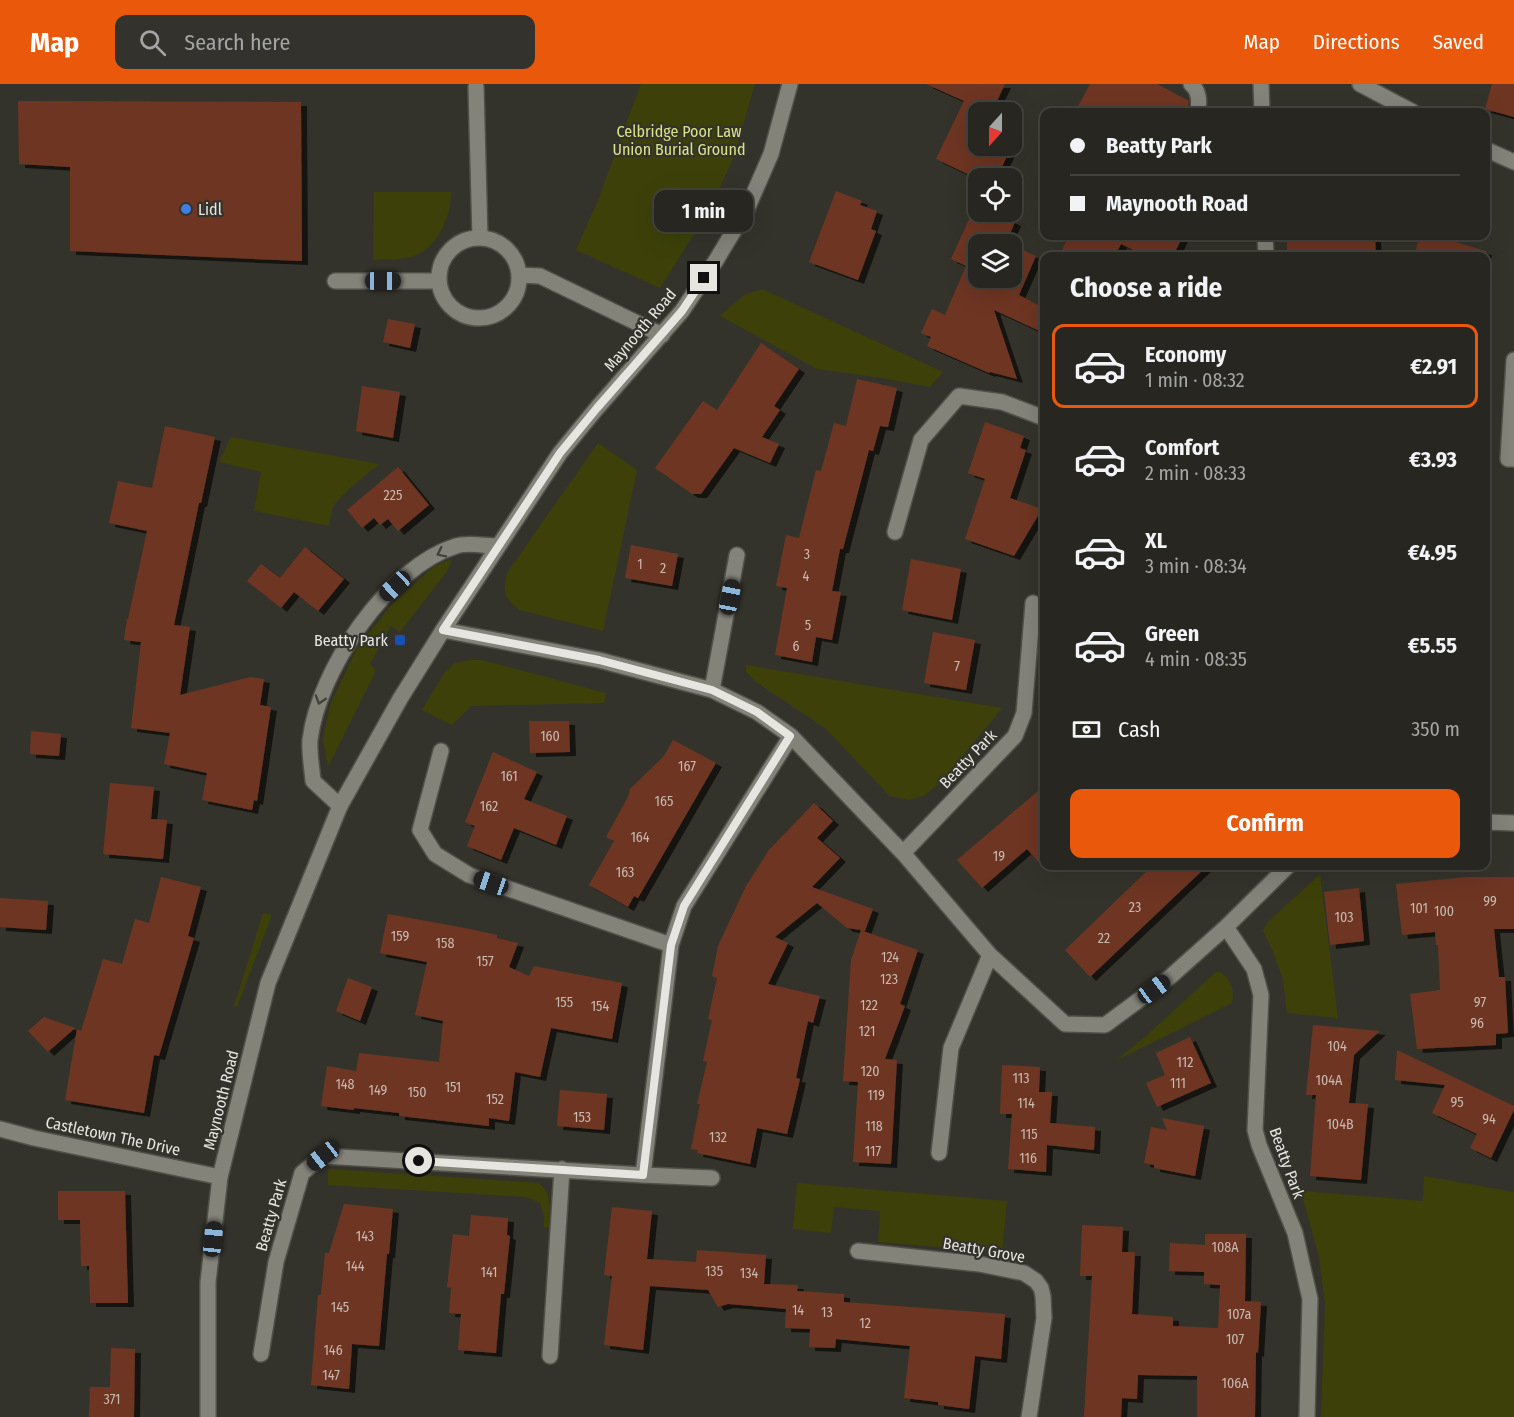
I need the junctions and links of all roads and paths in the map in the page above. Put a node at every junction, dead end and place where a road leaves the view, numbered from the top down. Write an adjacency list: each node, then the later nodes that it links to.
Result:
1 (790, 84): 15 (street, Maynooth Road)
2 (1191, 84): 6 (street)
3 (1261, 84): 7 (street)
4 (1360, 84): 8 (street)
5 (476, 87): 11 (street)
6 (1198, 108)
7 (1262, 108)
8 (1405, 108)
9 (1490, 152): 10 (street)
10 (1514, 162)
11 (480, 238): 12 (street); 14 (street)
12 (519, 275): 14 (street); 15 (street)
13 (335, 281): 14 (street)
14 (439, 281)
15 (662, 334): 20 (street, Maynooth Road)
16 (1514, 360): 18 (street)
17 (1040, 416): 19 (street)
18 (1514, 459)
19 (895, 532)
20 (497, 546): 23 (street, Maynooth Road); 27 (street, one-way to 27)
21 (738, 555): 24 (street)
22 (1033, 603): 30 (street, Beatty Park)
23 (443, 630): 24 (street); 27 (street, Maynooth Road)
24 (712, 690): 25 (street)
25 (790, 736): 30 (street); 33 (street)
26 (441, 751): 33 (street)
27 (340, 806): 39 (street, Maynooth Road)
28 (1490, 822): 29 (street)
29 (1514, 822)
30 (903, 853): 34 (street)
31 (1284, 870): 32 (street)
32 (1226, 927): 34 (street); 46 (street, Beatty Park)
33 (671, 945): 38 (street)
34 (990, 955): 36 (street)
35 (0, 1129): 39 (street, Castletown The Drive)
36 (939, 1153)
37 (562, 1169): 38 (street, Beatty Park); 42 (street, Beatty Park); 43 (street)
38 (643, 1175): 40 (street, Beatty Park)
39 (220, 1177): 44 (street, Maynooth Road)
40 (712, 1178)
41 (858, 1251): 45 (street, Beatty Grove)
42 (261, 1354)
43 (550, 1356)
44 (208, 1417)
45 (1029, 1417)
46 (1307, 1417)

